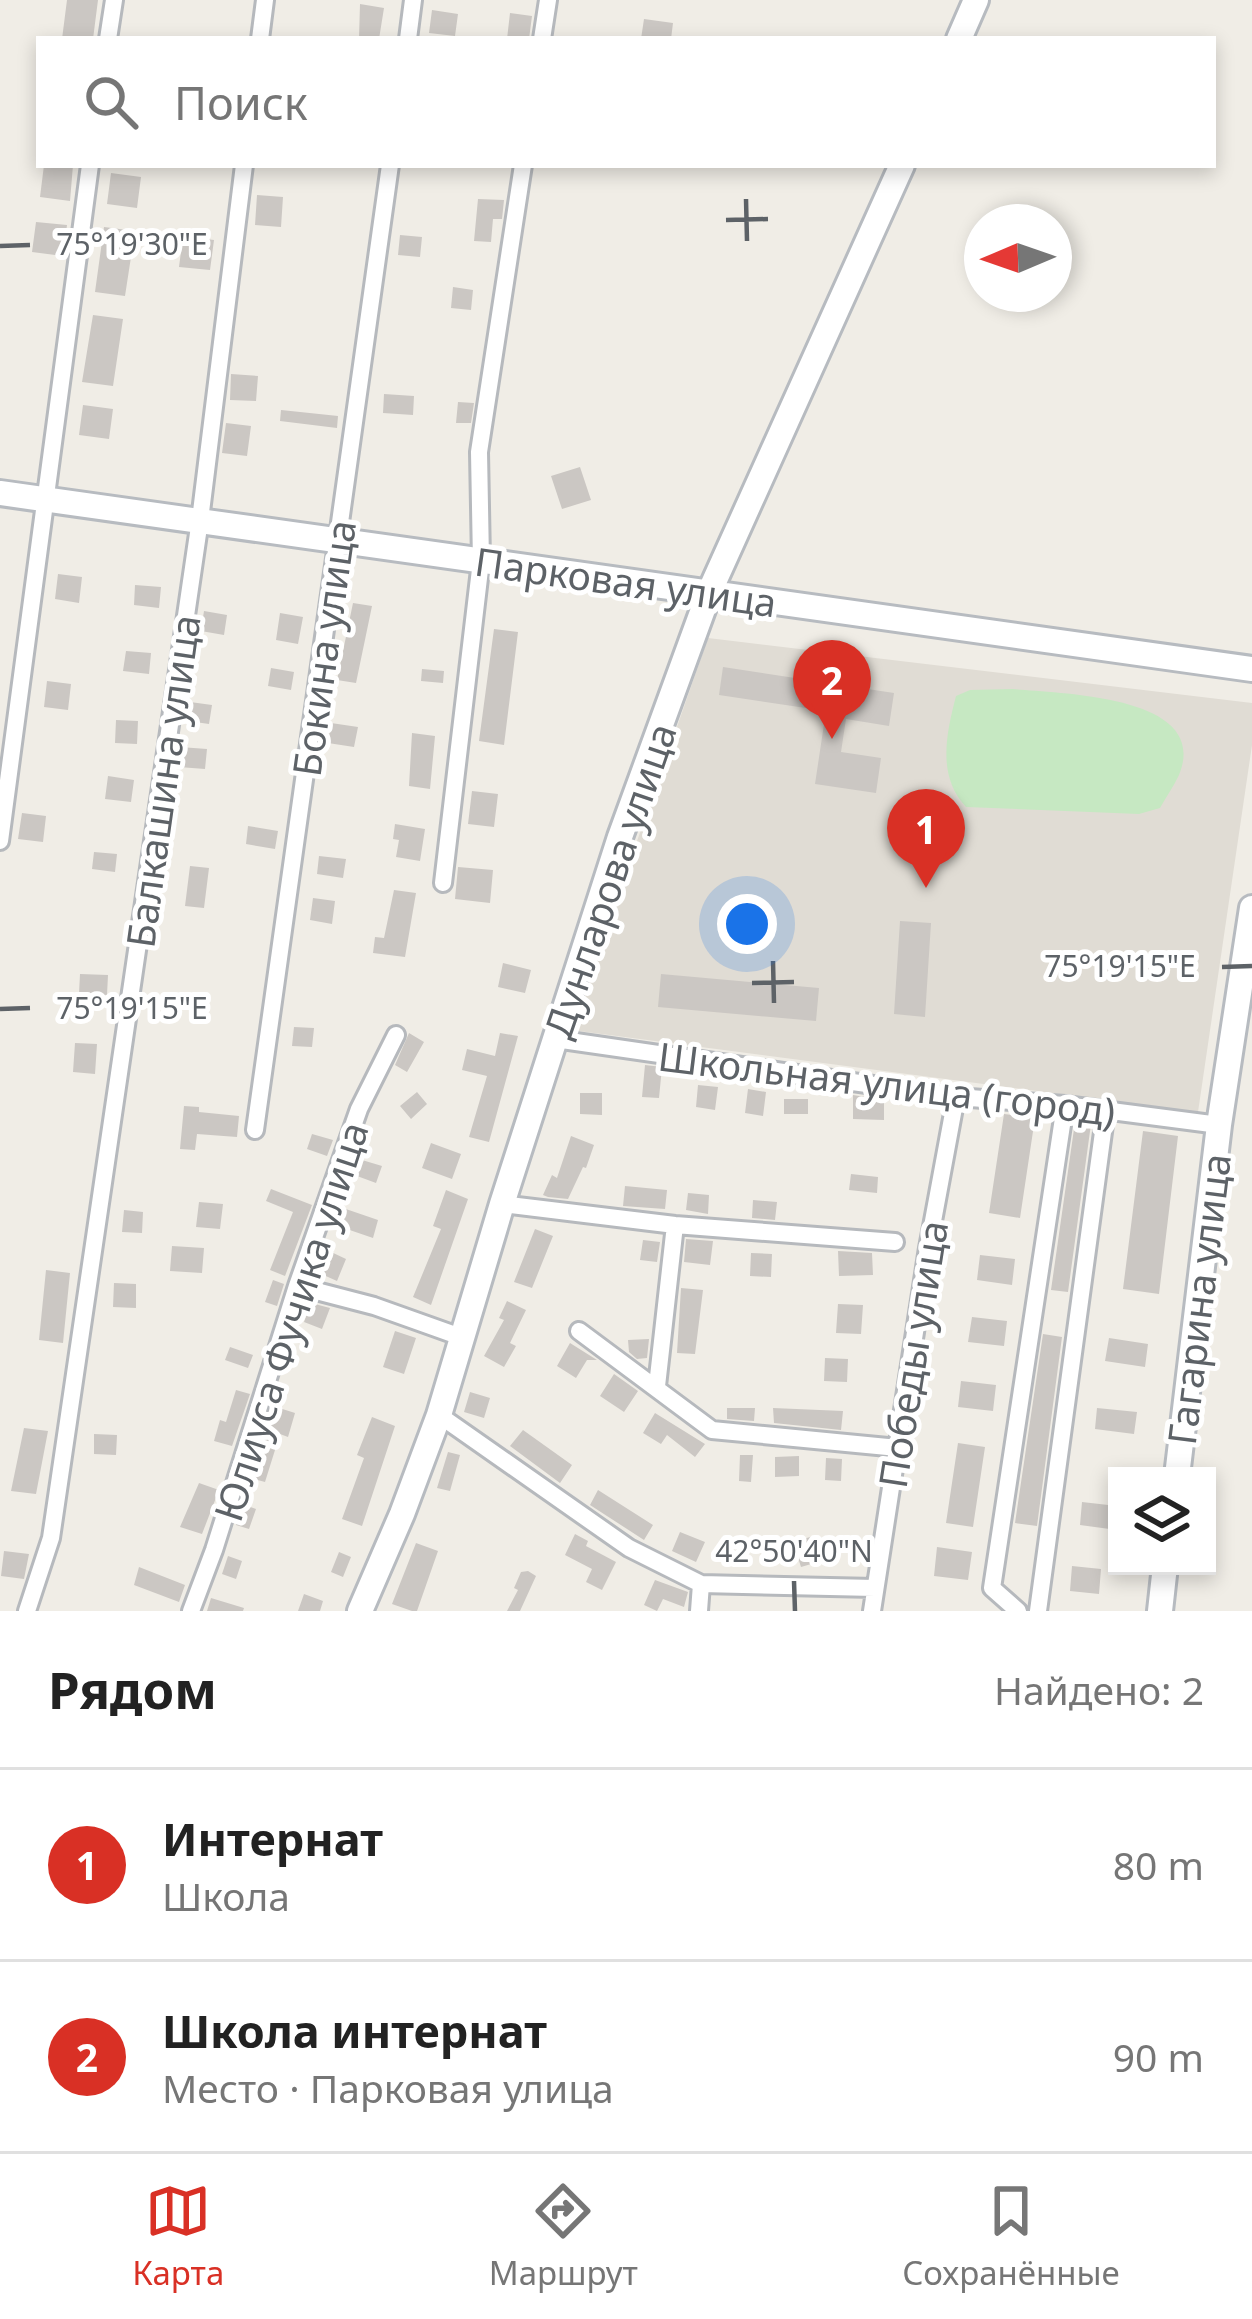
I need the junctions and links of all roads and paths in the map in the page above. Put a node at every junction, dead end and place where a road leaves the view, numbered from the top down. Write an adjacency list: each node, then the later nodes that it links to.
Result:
1 (114, 0): 6 (street)
2 (265, 0): 7 (street)
3 (413, 0): 8 (street)
4 (548, 0): 9 (street)
5 (976, 0): 10 (street)
6 (108, 36)
7 (260, 36)
8 (408, 36)
9 (542, 36)
10 (960, 36)
11 (90, 168): 17 (street)
12 (244, 168): 18 (street, Балкашина улица)
13 (390, 168): 19 (street, Бокина улица)
14 (523, 168): 20 (street)
15 (901, 168): 21 (street, Дунларова улица)
16 (0, 493): 17 (street, Парковая улица)
17 (43, 499): 18 (street, Парковая улица); 23 (street)
18 (200, 520): 19 (street, Парковая улица); 47 (street, Балкашина улица)
19 (338, 541): 20 (street, Парковая улица); 32 (street, Бокина улица)
20 (481, 561): 21 (street, Парковая улица); 24 (street)
21 (710, 593): 22 (street, Парковая улица); 27 (street, Дунларова улица)
22 (1252, 669)
23 (0, 841)
24 (442, 883)
25 (1252, 908): 31 (street, Гагарина улица)
26 (396, 1035): 36 (street, Юлиуса Фучика улица)
27 (555, 1039): 28 (street, Школьная улица (город)); 33 (street, Дунларова улица)
28 (956, 1097): 29 (street, Школьная улица (город)); 41 (street, Победы улица)
29 (1064, 1105): 30 (street, Школьная улица (город)); 51 (street)
30 (1106, 1110): 31 (street, Школьная улица (город)); 52 (street)
31 (1220, 1125): 42 (street, Гагарина улица)
32 (255, 1130)
33 (502, 1204): 34 (street); 38 (street, Дунларова улица)
34 (675, 1225): 35 (street); 39 (street)
35 (895, 1242)
36 (297, 1286): 38 (street); 48 (street, Юлиуса Фучика улица)
37 (579, 1331): 39 (street)
38 (460, 1337): 40 (street, Дунларова улица)
39 (657, 1386): 41 (street)
40 (439, 1415): 44 (street); 46 (street, Дунларова улица)
41 (898, 1448): 45 (street, Победы улица)
42 (1178, 1467)
43 (1165, 1575): 53 (street)
44 (701, 1584): 45 (street); 49 (street)
45 (875, 1588): 50 (street, Победы улица)
46 (362, 1610)
47 (28, 1611)
48 (191, 1611)
49 (699, 1611)
50 (872, 1611)
51 (1018, 1611)
52 (1037, 1611)
53 (1160, 1611)

